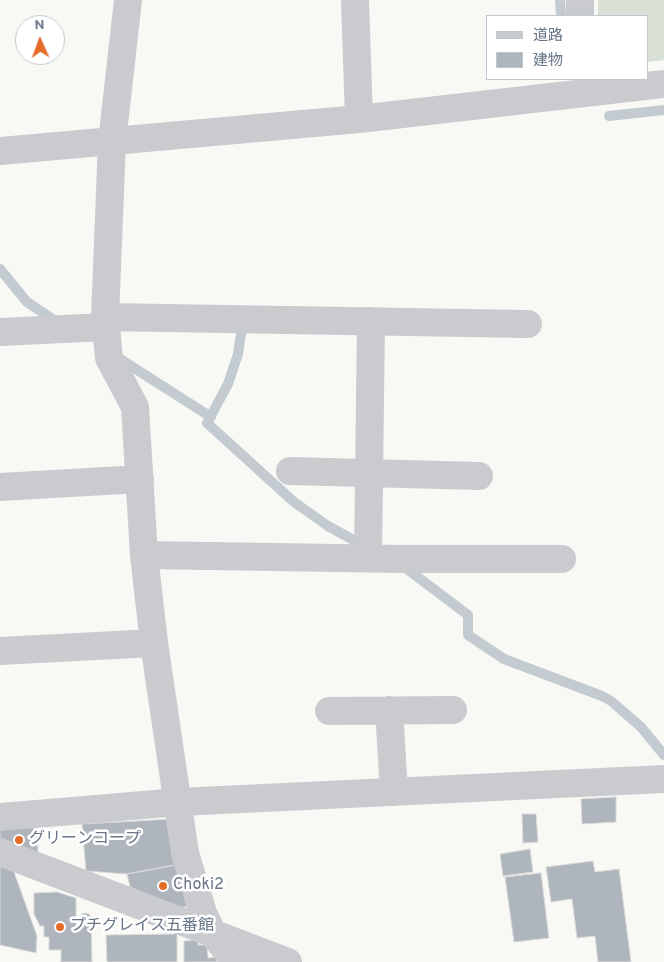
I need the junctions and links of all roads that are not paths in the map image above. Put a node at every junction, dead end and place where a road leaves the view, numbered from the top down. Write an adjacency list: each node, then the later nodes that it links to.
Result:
1 (128, 0): 8 (street)
2 (354, 0): 7 (street)
3 (580, 0): 4 (street)
4 (580, 15)
5 (664, 84): 6 (street)
6 (582, 86): 7 (street)
7 (359, 118): 8 (street)
8 (112, 142): 9 (street); 11 (street)
9 (0, 151)
10 (370, 321): 11 (street); 12 (street); 15 (street)
11 (106, 322): 13 (street); 17 (street)
12 (528, 324)
13 (0, 332)
14 (290, 471): 15 (street)
15 (369, 473): 16 (street); 19 (street)
16 (479, 476)
17 (140, 479): 18 (street); 20 (street)
18 (0, 487)
19 (377, 554): 20 (street); 21 (street)
20 (144, 555): 22 (street)
21 (562, 559)
22 (154, 643): 23 (street); 29 (street)
23 (0, 651)
24 (389, 710): 25 (street); 26 (street); 28 (street)
25 (453, 710)
26 (329, 711)
27 (664, 779): 28 (street)
28 (394, 792): 29 (street)
29 (179, 802): 30 (street); 32 (street)
30 (0, 817)
31 (0, 852): 32 (street)
32 (213, 934): 33 (street); 34 (street)
33 (236, 962)
34 (288, 962)

